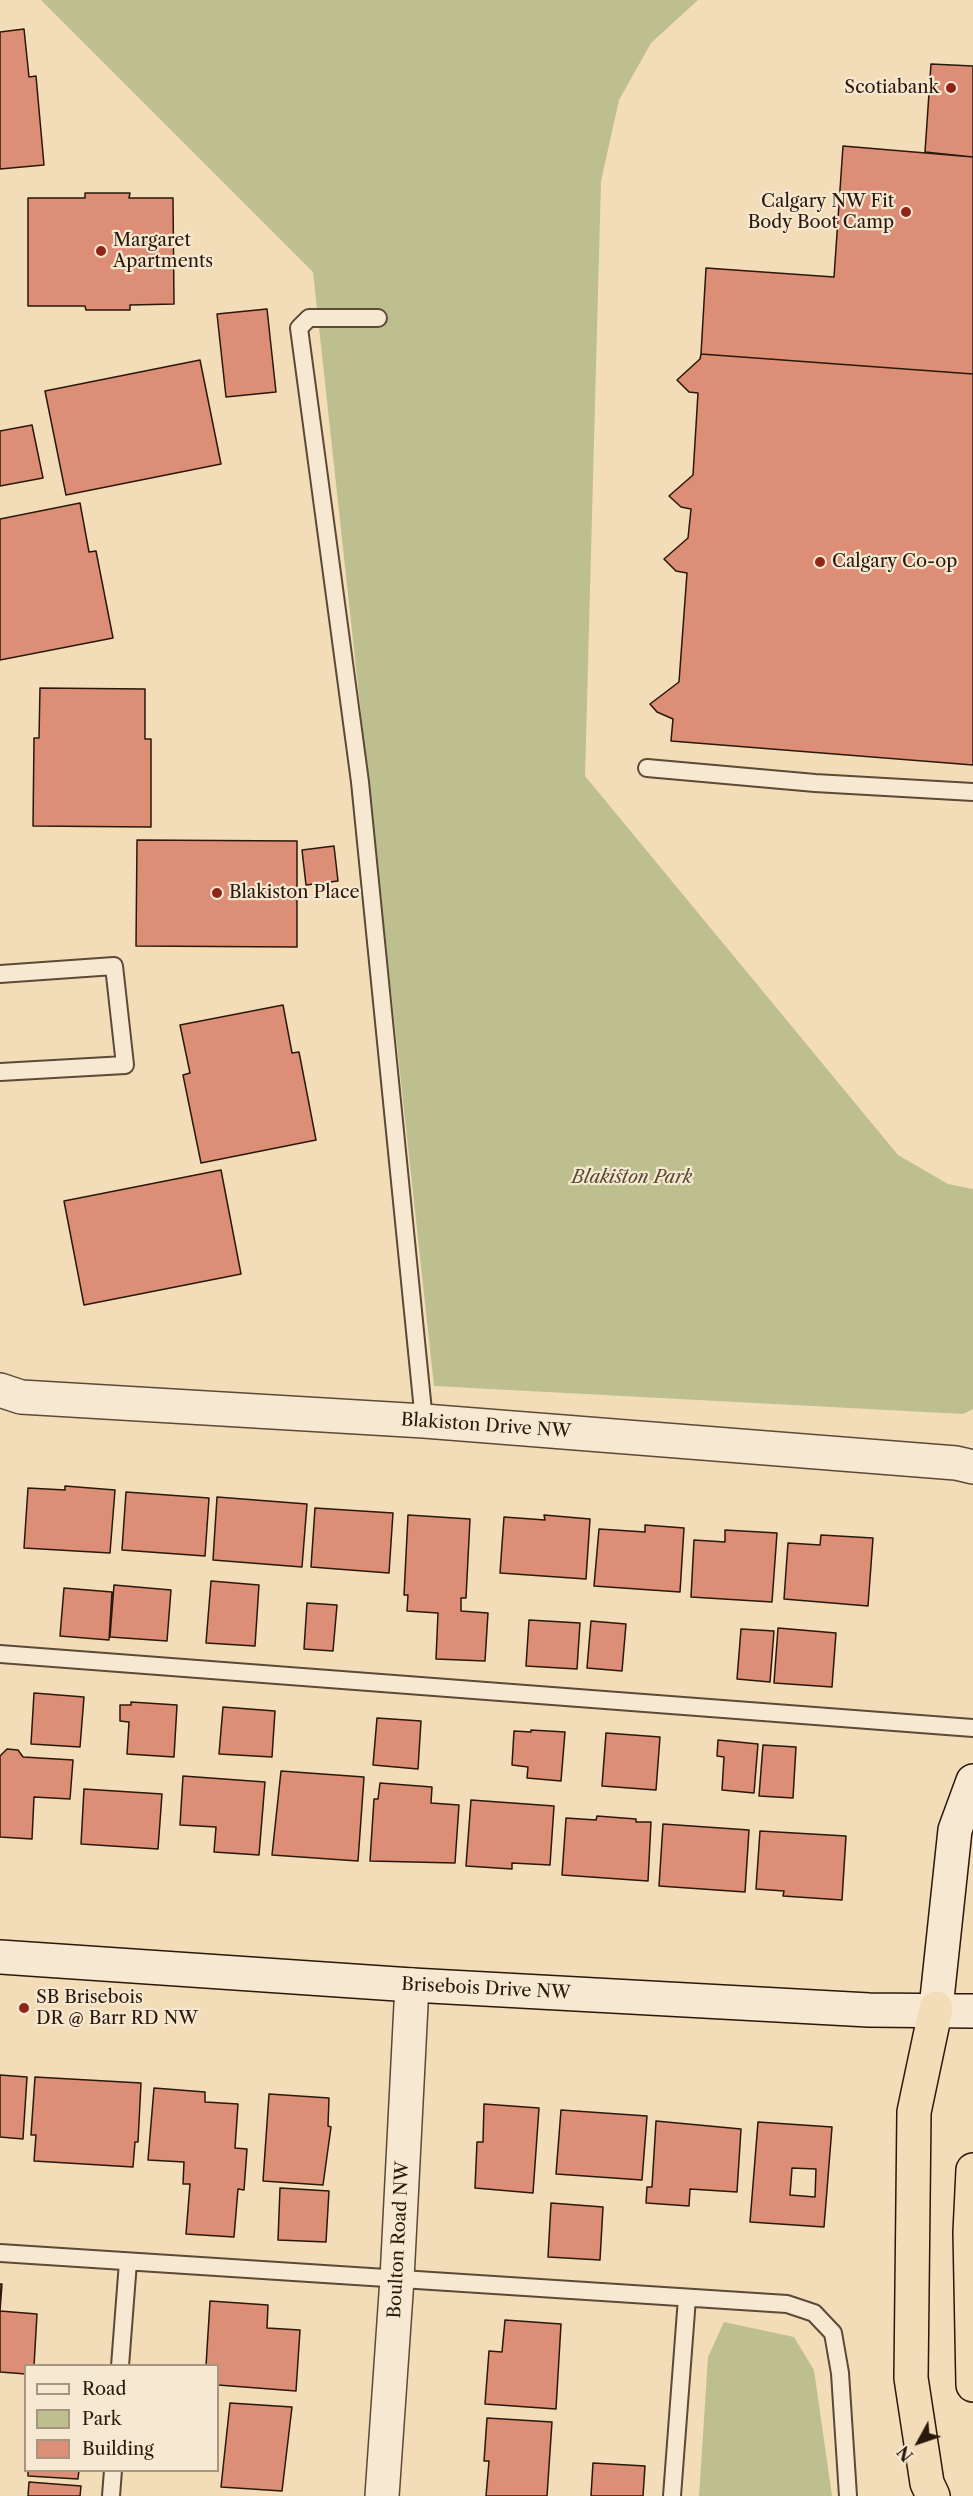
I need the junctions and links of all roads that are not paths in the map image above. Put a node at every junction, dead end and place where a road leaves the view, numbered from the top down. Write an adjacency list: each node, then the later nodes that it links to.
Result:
1 (378, 318): 7 (lane)
2 (647, 768): 3 (lane)
3 (973, 792)
4 (0, 974): 5 (lane)
5 (0, 1072)
6 (0, 1390): 7 (street, Blakiston Drive NW)
7 (424, 1421): 8 (street, Blakiston Drive NW)
8 (973, 1467)
9 (0, 1654): 10 (lane)
10 (973, 1728)
11 (973, 1781): 14 (street)
12 (0, 1958): 13 (street, Brisebois Drive NW)
13 (411, 1985): 14 (street, Brisebois Drive NW); 19 (street, Boulton Road NW)
14 (936, 2008): 15 (street, Brisebois Drive NW); 29 (highway)
15 (973, 2011)
16 (973, 2169): 21 (highway)
17 (0, 2253): 18 (lane)
18 (128, 2262): 19 (lane); 22 (lane)
19 (397, 2279): 20 (lane); 26 (street, Boulton Road NW)
20 (687, 2298): 27 (lane); 28 (lane)
21 (971, 2320): 23 (highway)
22 (120, 2364)
23 (973, 2385)
24 (113, 2472): 25 (lane)
25 (111, 2496)
26 (382, 2496)
27 (672, 2496)
28 (848, 2496)
29 (933, 2496)

